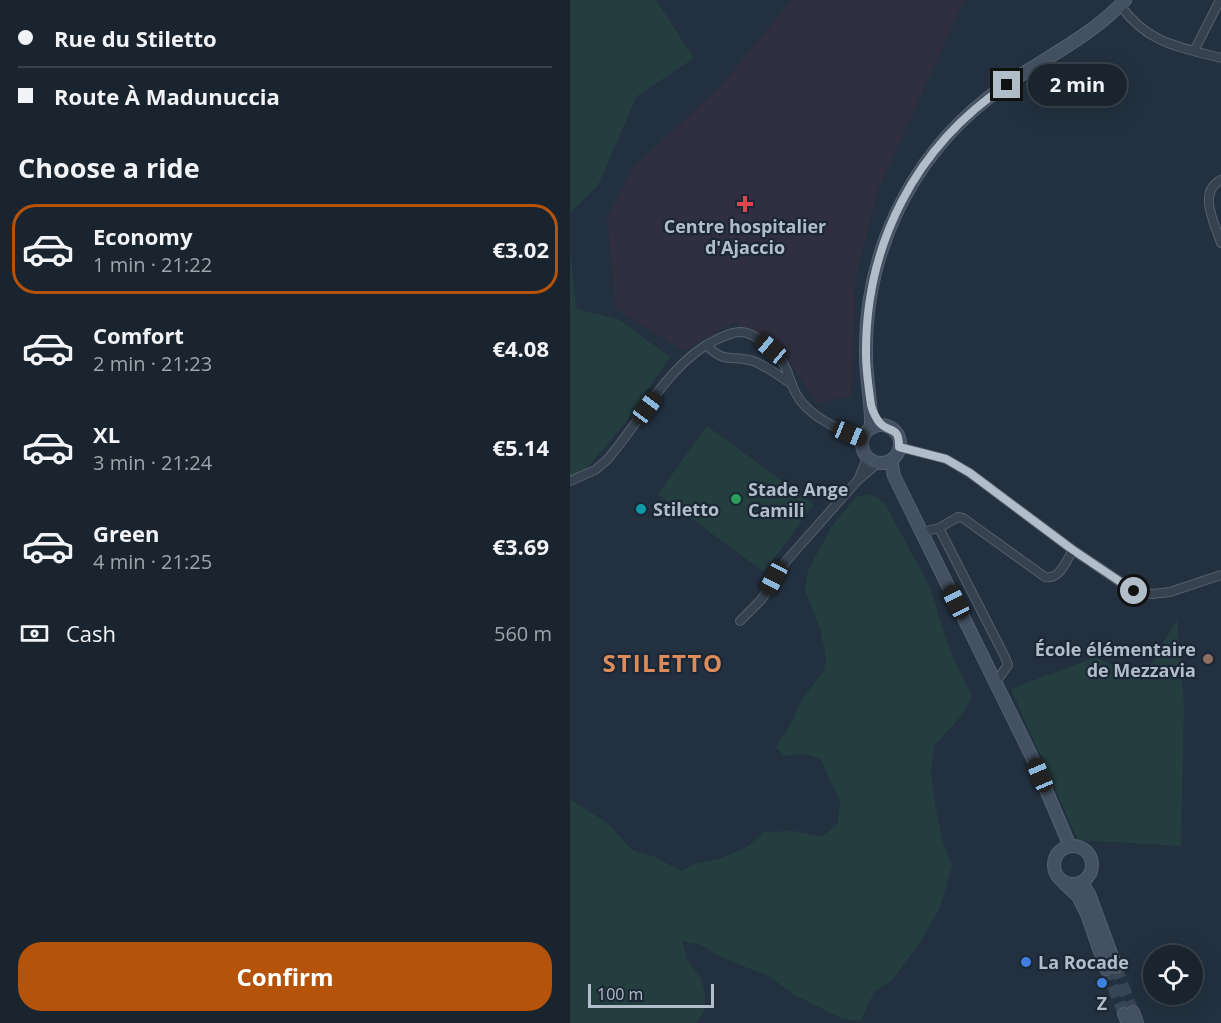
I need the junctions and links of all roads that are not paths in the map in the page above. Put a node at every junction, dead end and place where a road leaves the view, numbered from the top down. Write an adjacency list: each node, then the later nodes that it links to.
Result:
1 (1220, 0): 3 (street)
2 (1122, 3): 3 (street); 9 (main road)
3 (1194, 51): 4 (street)
4 (1221, 58)
5 (1221, 180): 6 (street)
6 (1221, 243)
7 (706, 345): 8 (street); 8 (street); 13 (street)
8 (790, 383): 10 (street)
9 (876, 427): 10 (main road); 11 (main road)
10 (862, 439): 12 (main road)
11 (899, 447): 12 (main road); 16 (street)
12 (879, 461): 15 (main road); 18 (street)
13 (570, 481)
14 (939, 528): 15 (street); 16 (street); 19 (street)
15 (922, 532): 19 (main road)
16 (1073, 550): 17 (street)
17 (1221, 575)
18 (740, 621)
19 (996, 682): 20 (main road)
20 (1070, 846): 21 (main road); 22 (main road)
21 (1064, 883): 22 (main road); 22 (main road)
22 (1082, 883)

